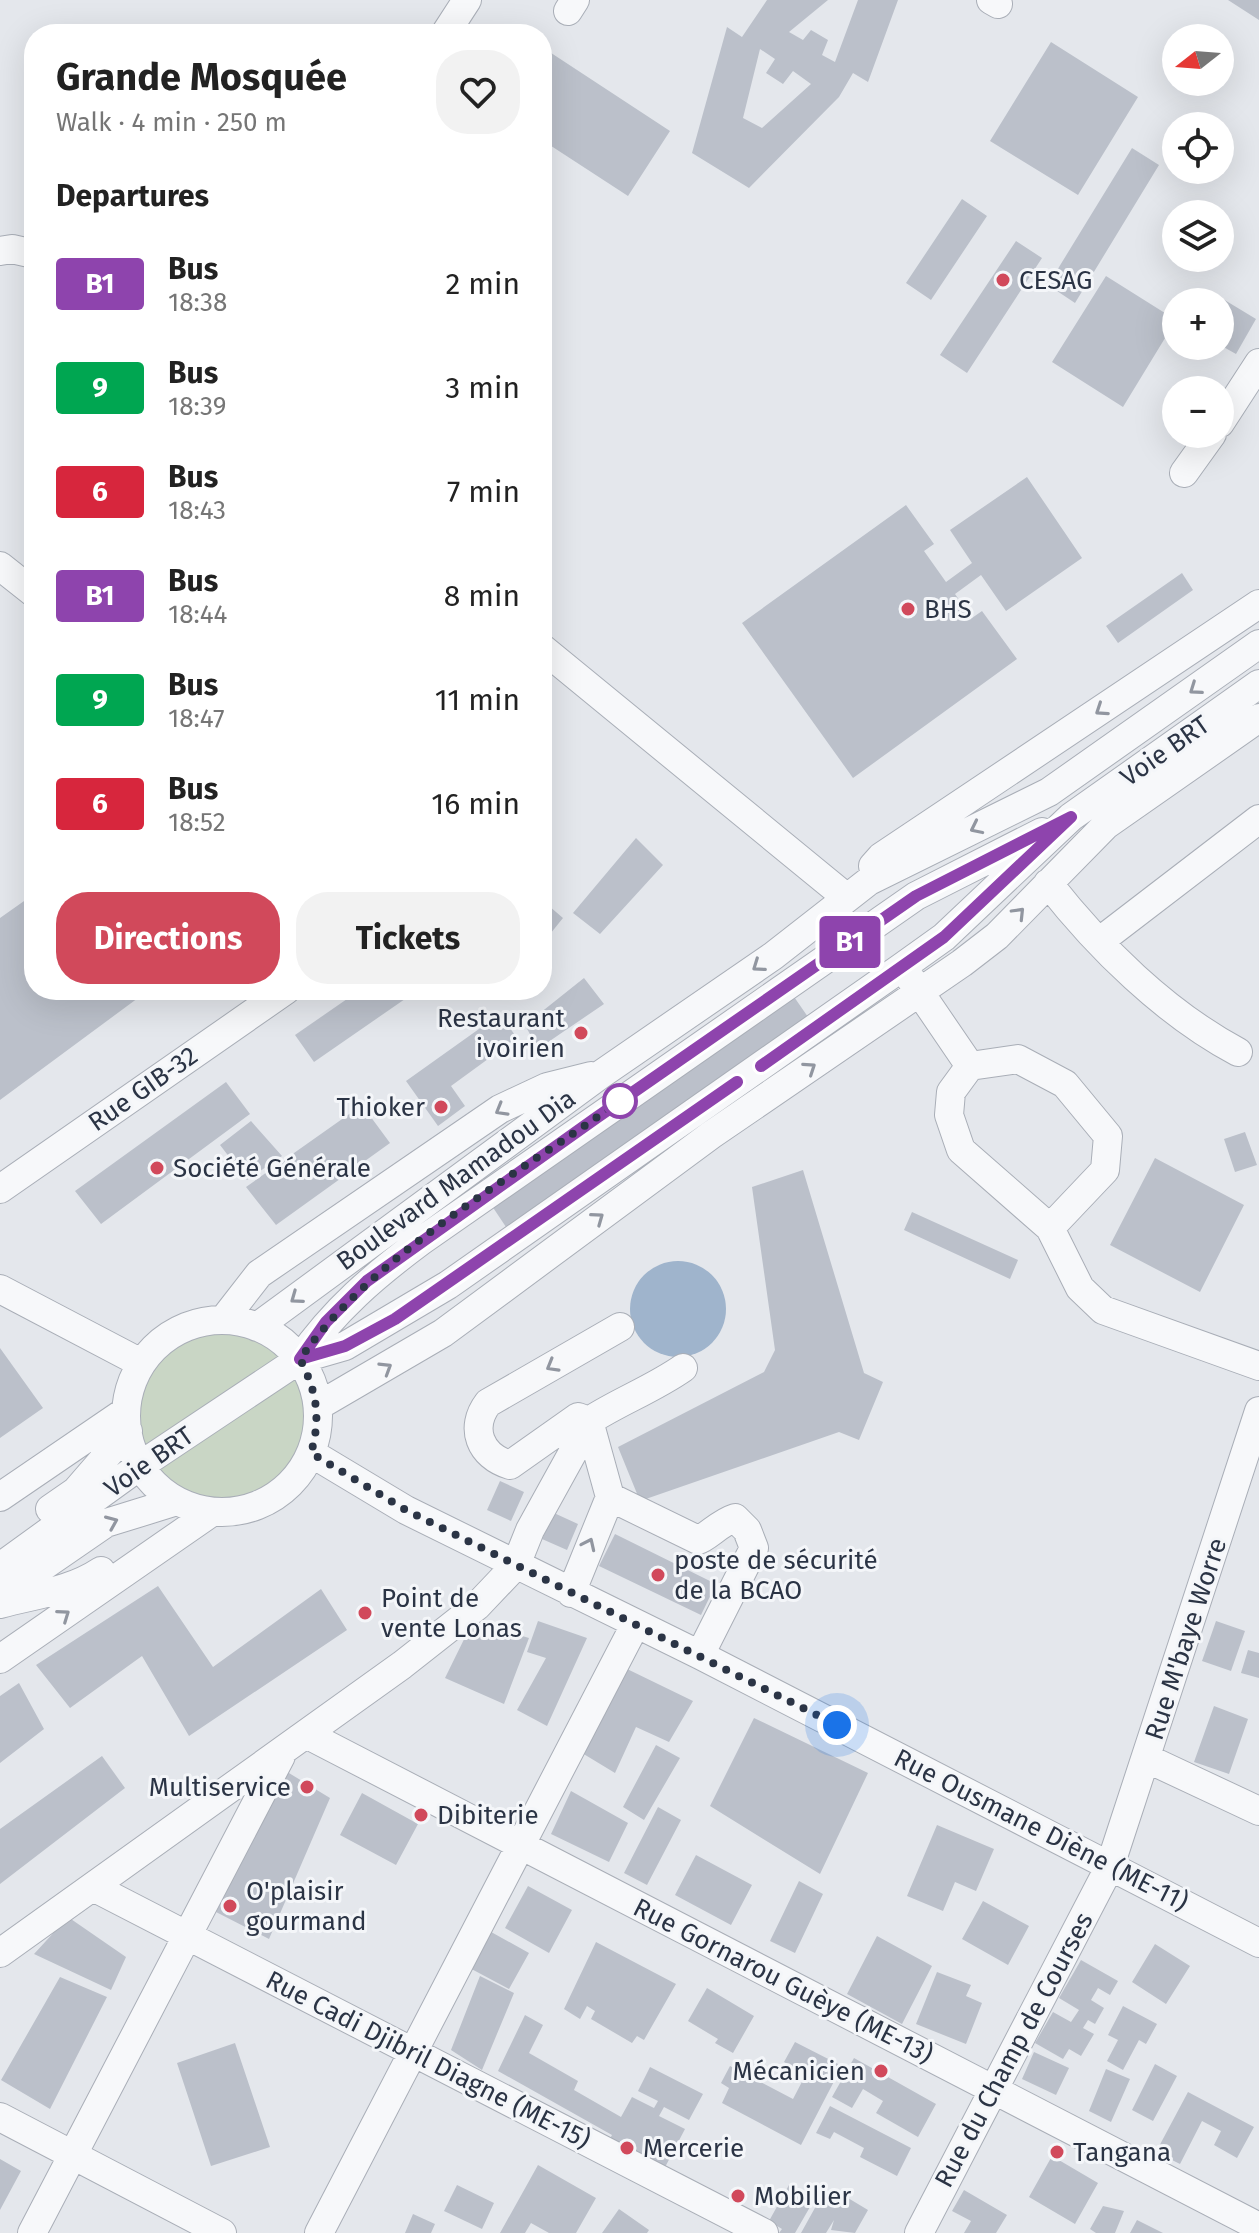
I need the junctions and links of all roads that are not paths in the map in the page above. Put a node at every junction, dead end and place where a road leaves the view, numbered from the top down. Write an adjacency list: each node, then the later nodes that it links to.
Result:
1 (467, 0): 2 (street)
2 (451, 24)
3 (0, 251): 4 (street)
4 (24, 252)
5 (1259, 363): 6 (street)
6 (1234, 401)
7 (1202, 448): 8 (street)
8 (1184, 473)
9 (0, 566): 10 (street)
10 (24, 585)
11 (1259, 604): 19 (street, one-way to 19)
12 (1259, 644): 19 (street, Boulevard Mamadou Dia, one-way to 19)
13 (552, 656): 19 (street)
14 (1259, 684): 16 (street, Voie BRT)
15 (1259, 718): 18 (street)
16 (1071, 817): 21 (street, Voie BRT); 33 (street, Voie BRT)
17 (1259, 819): 20 (street)
18 (1048, 883): 20 (street); 22 (street, one-way to 18)
19 (858, 889): 26 (street, Boulevard Mamadou Dia, one-way to 26)
20 (1100, 941): 24 (street)
21 (902, 967): 22 (street); 33 (street, Voie BRT)
22 (920, 992): 25 (street); 37 (street, one-way to 22)
23 (272, 1000): 27 (street, Rue GIB-32)
24 (1238, 1052)
25 (970, 1066): 28 (street); 28 (street)
26 (600, 1075): 30 (street, one-way to 30); 31 (street, Boulevard Mamadou Dia, one-way to 31)
27 (0, 1189)
28 (1050, 1228): 36 (street)
29 (0, 1289): 34 (street)
30 (224, 1319): 31 (street); 34 (street)
31 (257, 1327): 33 (street)
32 (620, 1327): 40 (street, one-way to 40)
33 (300, 1359): 37 (street); 42 (street, Voie BRT)
34 (141, 1363): 39 (street)
35 (670, 1366): 40 (street)
36 (1259, 1366)
37 (318, 1406): 41 (street)
38 (1259, 1411): 58 (street, Rue M'baye Worre)
39 (127, 1421): 42 (street); 43 (street); 47 (street)
40 (585, 1426): 45 (street); 48 (street)
41 (311, 1453): 46 (street); 48 (street, Rue Ousmane Diène (ME-11))
42 (141, 1465): 44 (street); 49 (street, Voie BRT)
43 (3, 1497)
44 (172, 1497): 46 (street); 51 (street, one-way to 44)
45 (609, 1500): 50 (street, one-way to 45); 54 (street)
46 (200, 1519): 52 (street); 55 (street, one-way to 46)
47 (0, 1544)
48 (516, 1565): 50 (street, Rue Ousmane Diène (ME-11)); 56 (street)
49 (0, 1567)
50 (571, 1593): 53 (street, Rue Ousmane Diène (ME-11))
51 (0, 1596)
52 (0, 1604)
53 (635, 1625): 54 (street, Rue Ousmane Diène (ME-11)); 60 (street)
54 (700, 1655): 61 (street, Rue Ousmane Diène (ME-11))
55 (0, 1659)
56 (306, 1734): 57 (street); 60 (street, Rue Gornarou Guèye (ME-13))
57 (283, 1752): 62 (street); 63 (street)
58 (1148, 1759): 59 (street); 61 (street, Rue M'baye Worre)
59 (1259, 1811)
60 (521, 1845): 66 (street); 67 (street, Rue Gornarou Guèye (ME-13))
61 (1110, 1866): 64 (street, Rue Ousmane Diène (ME-11)); 67 (street, Rue du Champ de Courses)
62 (93, 1887): 63 (street, Rue Cadi Djibril Diagne (ME-15)); 65 (street)
63 (187, 1936): 66 (street, Rue Cadi Djibril Diagne (ME-15)); 69 (street)
64 (1259, 1943)
65 (0, 1953)
66 (413, 2052): 73 (street); 74 (street, Rue Cadi Djibril Diagne (ME-15))
67 (994, 2090): 70 (street, Rue Gornarou Guèye (ME-13)); 75 (street, Rue du Champ de Courses)
68 (0, 2117): 69 (street)
69 (73, 2155): 71 (street); 72 (street)
70 (1259, 2227)
71 (32, 2233)
72 (222, 2233)
73 (319, 2233)
74 (764, 2233)
75 (919, 2233)

